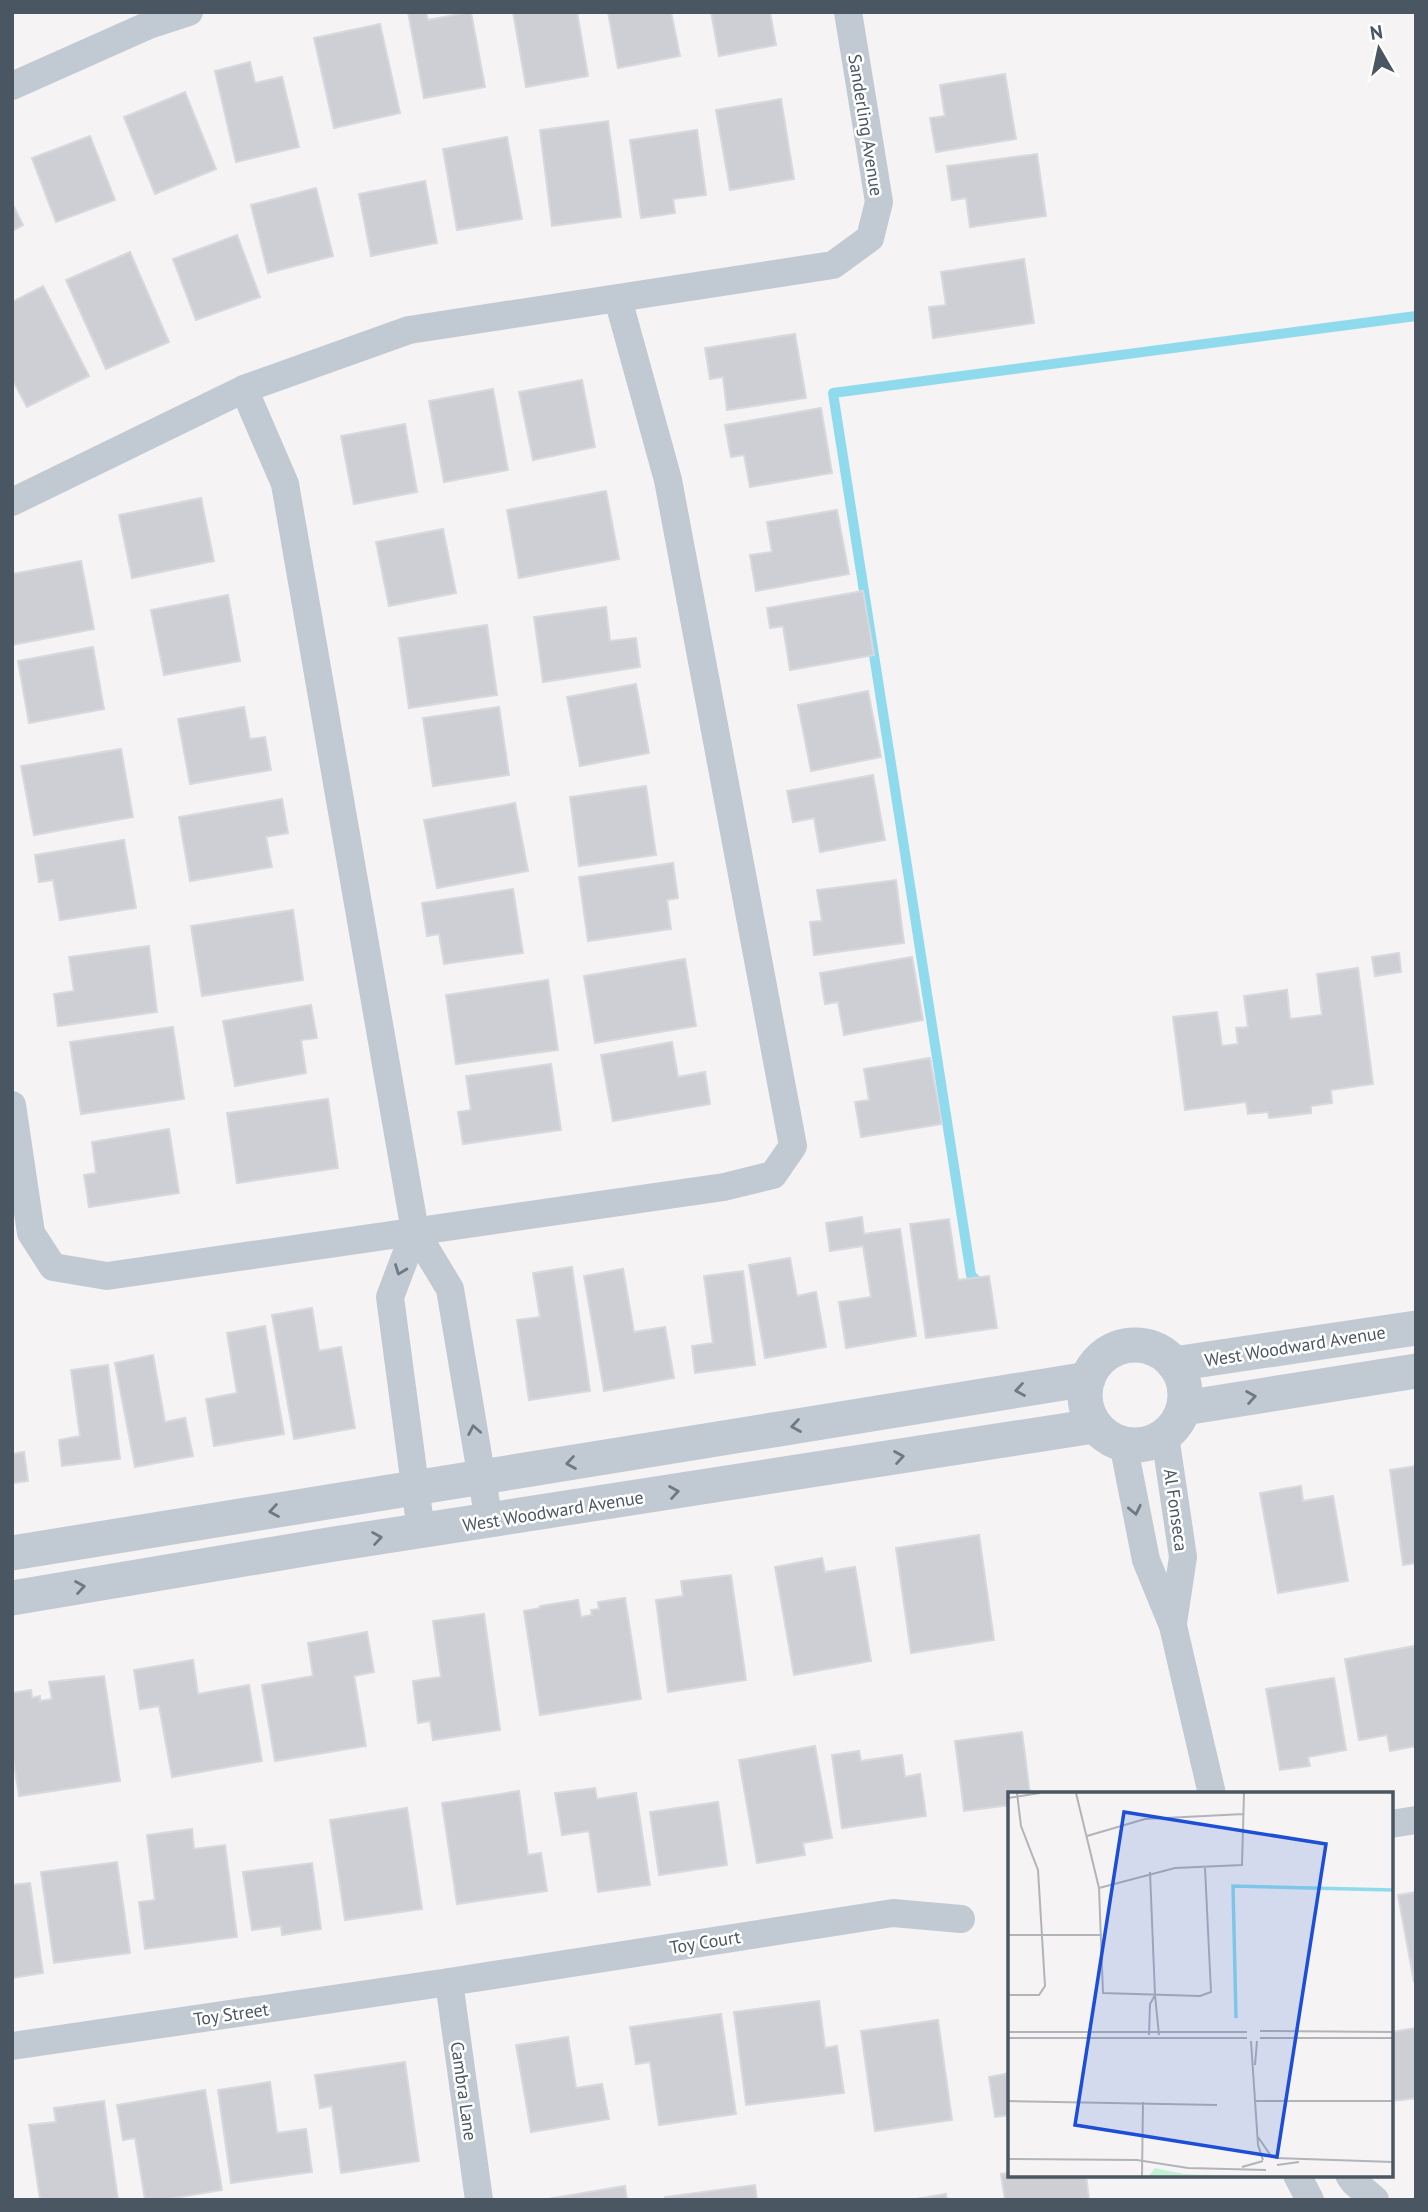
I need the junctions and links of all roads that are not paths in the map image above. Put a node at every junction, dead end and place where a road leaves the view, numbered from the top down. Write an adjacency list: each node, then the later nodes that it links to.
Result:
1 (189, 12): 3 (street)
2 (848, 12): 4 (street, Sanderling Avenue)
3 (12, 86)
4 (618, 299): 5 (street); 8 (street)
5 (244, 389): 6 (street); 8 (street)
6 (12, 502)
7 (12, 1105): 8 (street)
8 (415, 1231): 16 (street, one-way to 8); 17 (street, one-way to 17)
9 (1416, 1328): 10 (street, West Woodward Avenue)
10 (1174, 1364): 12 (street); 13 (street)
11 (1416, 1371): 13 (street, one-way to 11)
12 (1088, 1379): 14 (street); 16 (street, one-way to 16)
13 (1184, 1408): 15 (street)
14 (1108, 1435): 15 (street); 19 (street, West Woodward Avenue, one-way to 14); 24 (street, Al Fonseca, one-way to 24)
15 (1165, 1436): 24 (street, Al Fonseca)
16 (483, 1477): 17 (street); 19 (street)
17 (415, 1488): 18 (street); 20 (street)
18 (323, 1503): 21 (street); 22 (street, one-way to 22)
19 (489, 1521): 20 (street, West Woodward Avenue)
20 (421, 1531): 21 (street, West Woodward Avenue, one-way to 20)
21 (328, 1545): 23 (street, West Woodward Avenue, one-way to 21)
22 (12, 1553)
23 (12, 1598)
24 (1173, 1626): 25 (street, Al Fonseca)
25 (1212, 1792)
26 (1416, 1820): 27 (street)
27 (1393, 1824)
28 (961, 1919): 29 (street, Toy Court)
29 (449, 1982): 30 (street, Toy Street); 33 (street, Cambra Lane)
30 (12, 2046)
31 (1298, 2177): 34 (street)
32 (1350, 2177): 35 (street)
33 (479, 2200)
34 (1310, 2200)
35 (1375, 2200)

